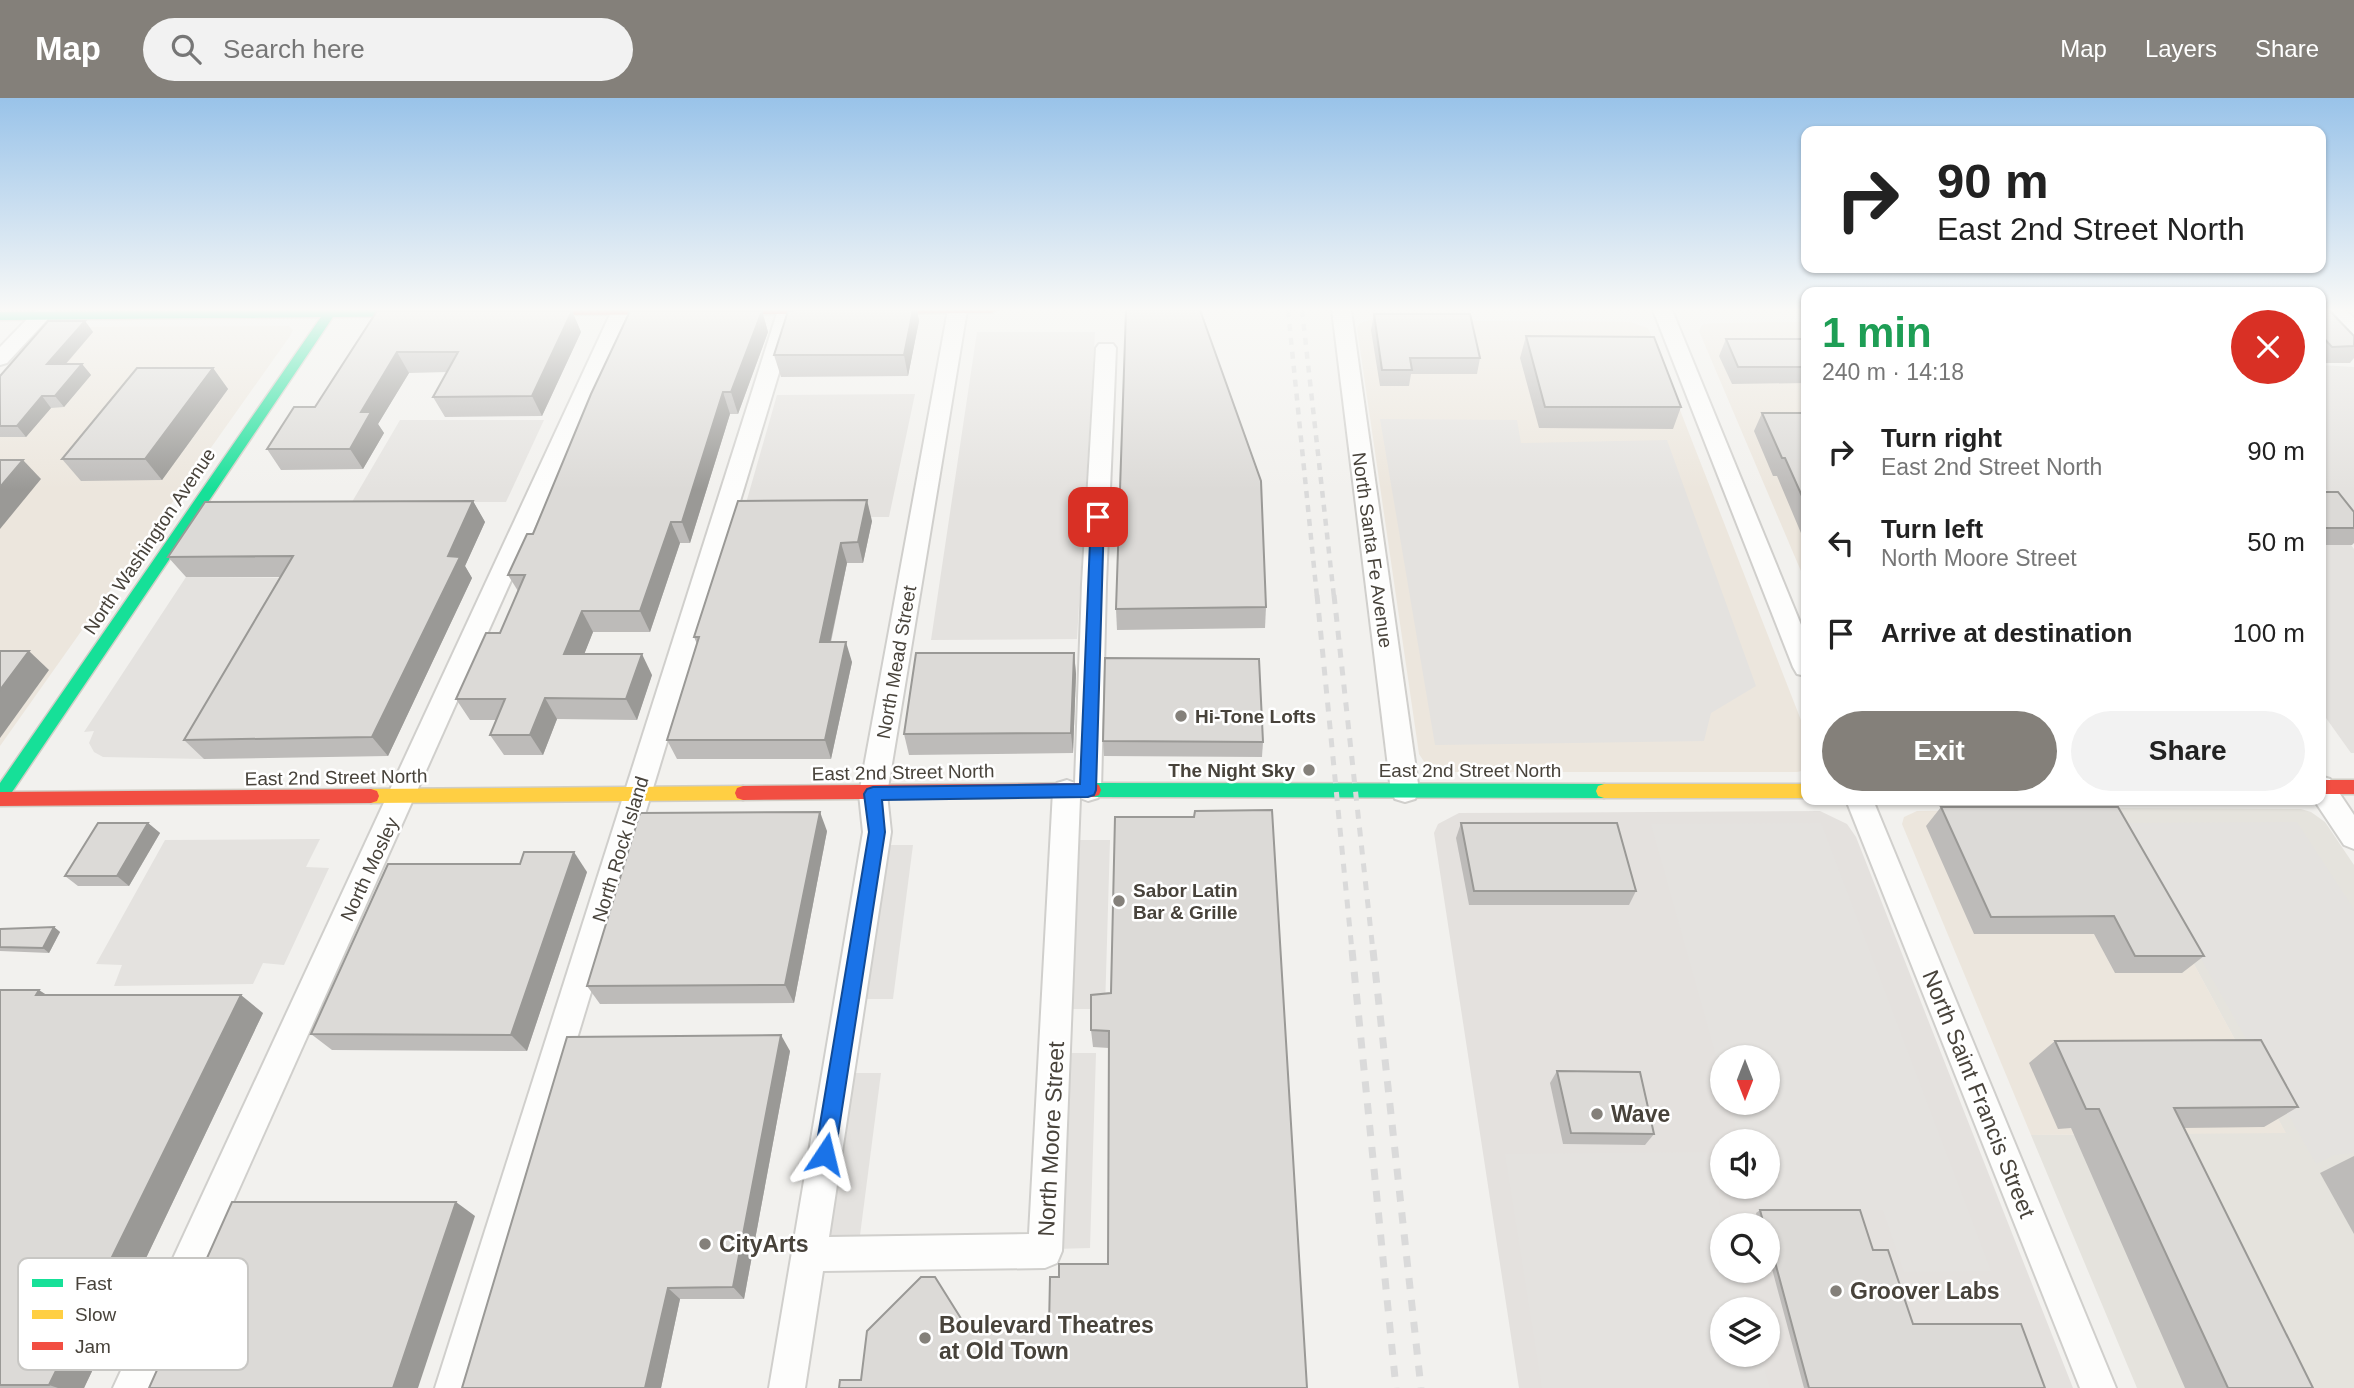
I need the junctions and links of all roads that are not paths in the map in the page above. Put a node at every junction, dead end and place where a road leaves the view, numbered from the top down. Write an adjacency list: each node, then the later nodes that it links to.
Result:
1 (290, 370): 17 (street, North Washington Avenue)
2 (594, 370): 18 (street, North Mosley)
3 (769, 370): 15 (street, North Rock Island)
4 (947, 370): 14 (street, North Mead Street)
5 (1105, 370): 11 (street, North Moore Street)
6 (1348, 370): 12 (street, North Santa Fe Avenue)
7 (1686, 370): 8 (street)
8 (1801, 655)
9 (2326, 787): 10 (street)
10 (2354, 787)
11 (1077, 790): 12 (street, East 2nd Street North); 14 (street, East 2nd Street North); 21 (street, North Moore Street)
12 (1405, 791): 13 (street, East 2nd Street North)
13 (1801, 791)
14 (873, 794): 15 (street, East 2nd Street North); 21 (street, North Mead Street)
15 (636, 795): 18 (street, East 2nd Street North); 25 (street, North Rock Island)
16 (2326, 796): 20 (street)
17 (0, 797): 18 (street, East 2nd Street North)
18 (401, 797): 22 (street, North Mosley)
19 (1861, 805): 27 (street, North Saint Francis Street)
20 (2354, 837)
21 (808, 1254): 26 (street, North Mead Street)
22 (190, 1258)
23 (139, 1370): 24 (street, North Mosley)
24 (131, 1388)
25 (453, 1388)
26 (786, 1388)
27 (2098, 1388)

